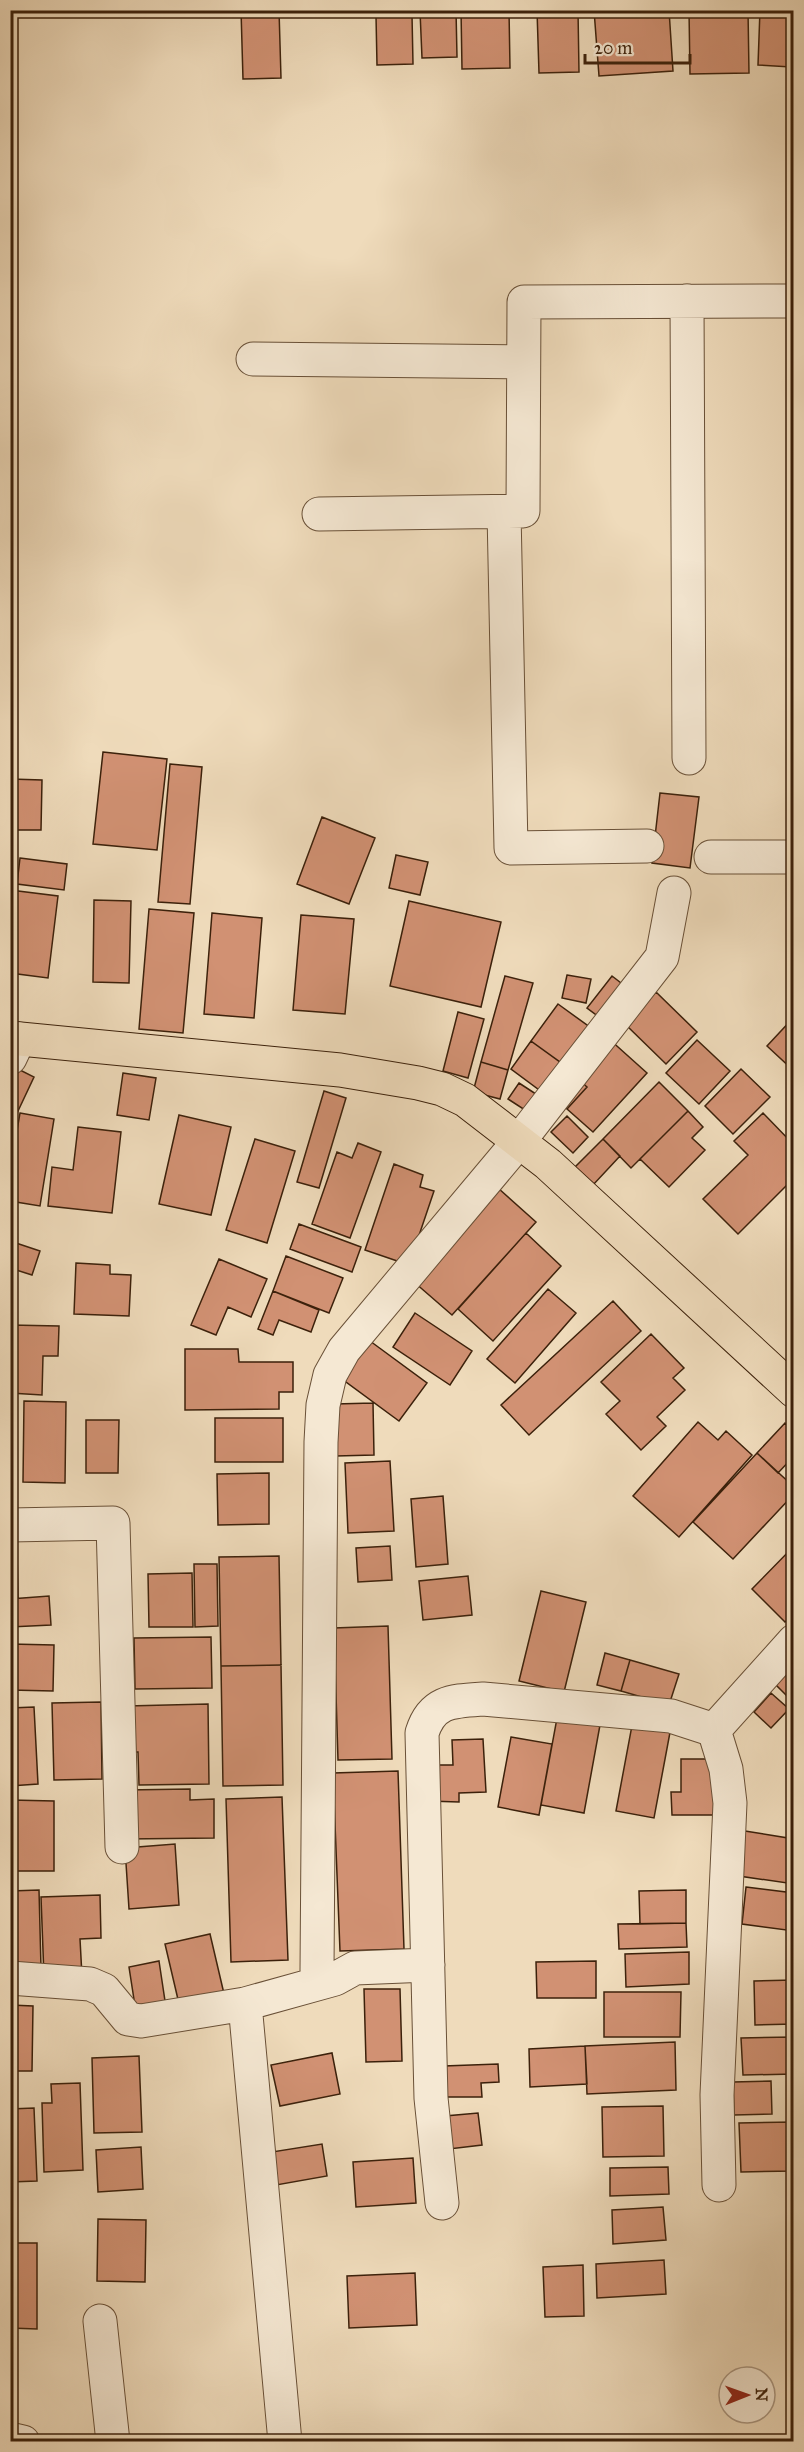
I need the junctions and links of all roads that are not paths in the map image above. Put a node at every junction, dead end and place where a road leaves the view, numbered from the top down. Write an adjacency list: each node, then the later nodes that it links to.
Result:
1 (687, 301): 2 (street); 4 (street); 7 (street)
2 (794, 301)
3 (253, 359): 4 (street)
4 (524, 362): 5 (street)
5 (504, 512): 6 (street); 8 (street)
6 (319, 514)
7 (689, 758)
8 (647, 846)
9 (711, 857): 10 (street)
10 (794, 858)
11 (674, 892): 13 (street)
12 (13, 1045): 13 (main road)
13 (520, 1140): 14 (main road); 20 (street)
14 (794, 1391)
15 (10, 1525): 18 (street)
16 (794, 1641): 17 (street)
17 (714, 1730): 19 (street); 23 (street)
18 (122, 1847)
19 (428, 1965): 22 (street); 24 (street)
20 (317, 1970)
21 (10, 1978): 22 (street)
22 (245, 2004): 29 (street)
23 (719, 2184)
24 (442, 2203)
25 (100, 2321): 28 (street)
26 (10, 2439): 27 (street)
27 (23, 2442)
28 (113, 2442)
29 (285, 2442)

